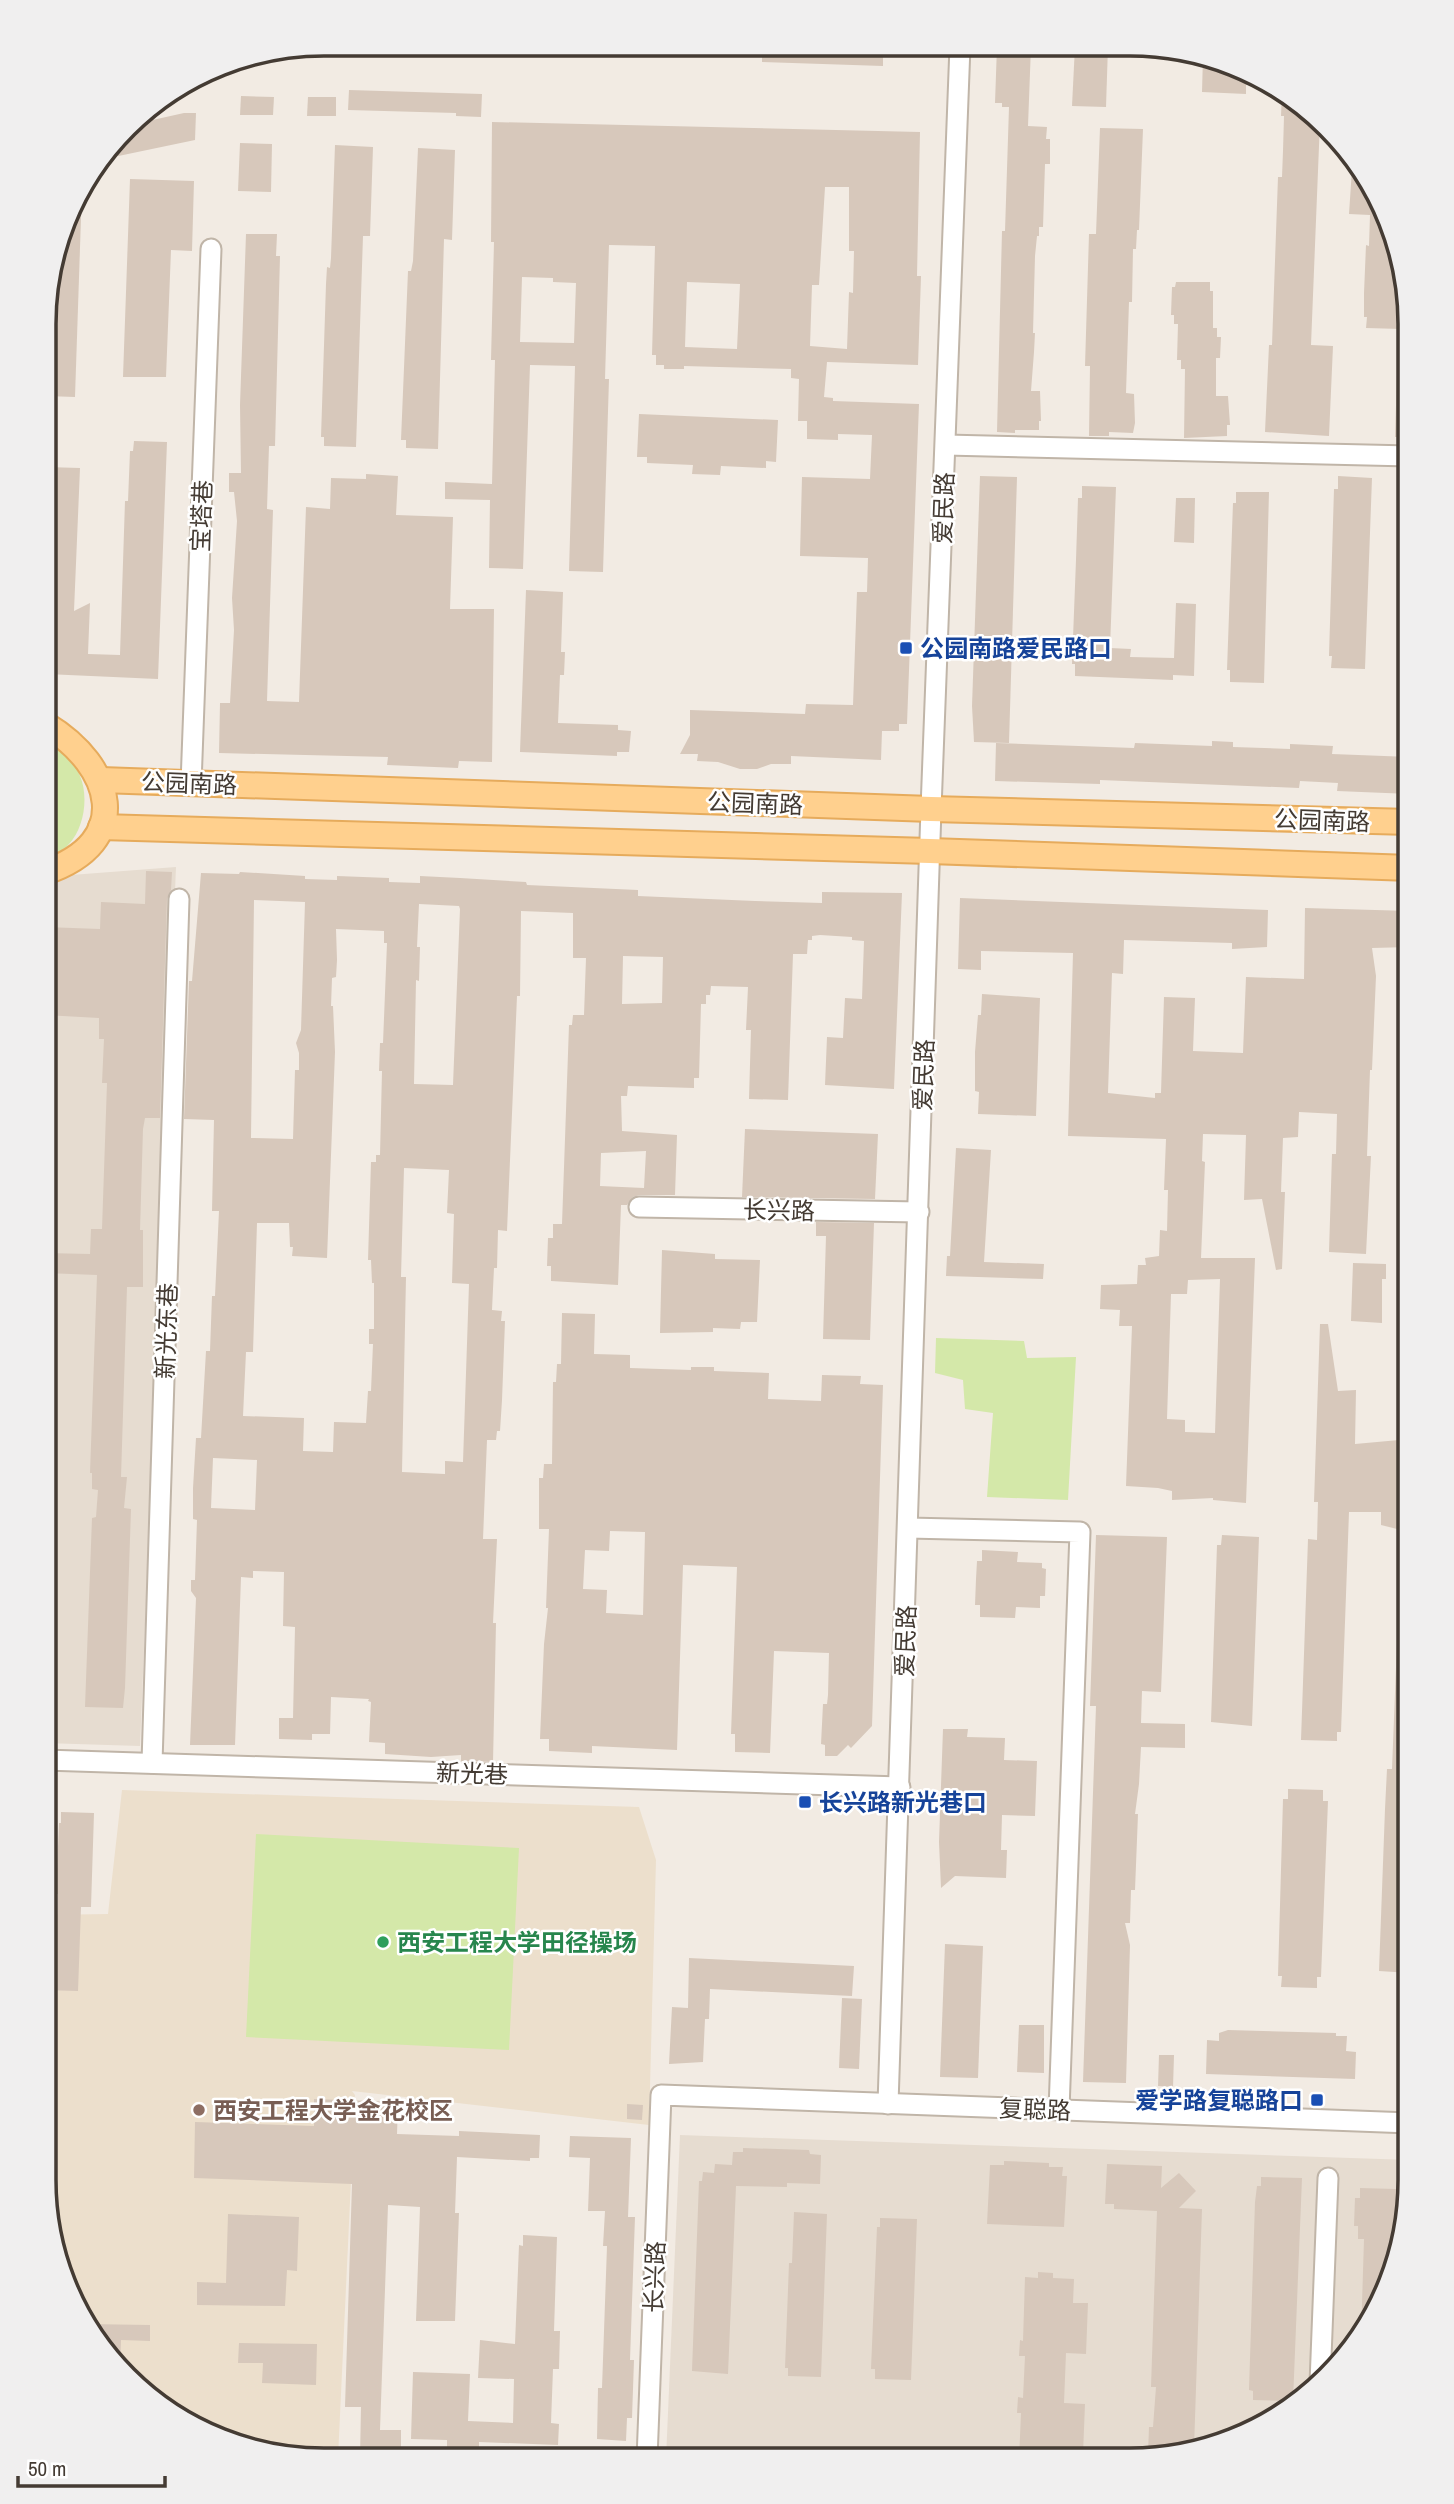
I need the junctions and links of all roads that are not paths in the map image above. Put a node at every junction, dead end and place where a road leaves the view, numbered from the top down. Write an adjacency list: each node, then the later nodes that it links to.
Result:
1 (960, 56): 3 (street, 爱民路)
2 (211, 249): 7 (street, 宝塔巷)
3 (946, 444): 4 (street); 8 (street, 爱民路)
4 (1398, 456)
5 (56, 731): 6 (main road)
6 (101, 780): 7 (main road, 公园南路); 10 (main road)
7 (191, 784): 8 (main road, 公园南路)
8 (931, 809): 9 (main road, 公园南路); 11 (street, 爱民路)
9 (1398, 822)
10 (101, 827): 11 (main road, 公园南路); 12 (main road)
11 (930, 851): 13 (main road, 公园南路); 16 (street, 爱民路)
12 (56, 868)
13 (1398, 868)
14 (179, 899): 19 (street, 新光东巷)
15 (639, 1207): 16 (street, 长兴路)
16 (919, 1212): 17 (street, 爱民路)
17 (908, 1528): 20 (street, 爱民路); 23 (street)
18 (56, 1760): 19 (street, 新光巷)
19 (152, 1763): 20 (street, 新光巷)
20 (900, 1787): 22 (street, 爱民路)
21 (661, 2095): 22 (street, 复聪路); 27 (street, 长兴路)
22 (888, 2104): 23 (street, 复聪路)
23 (1059, 2110): 24 (street, 复聪路)
24 (1398, 2123)
25 (1328, 2178): 26 (street)
26 (1321, 2367)
27 (647, 2448)

